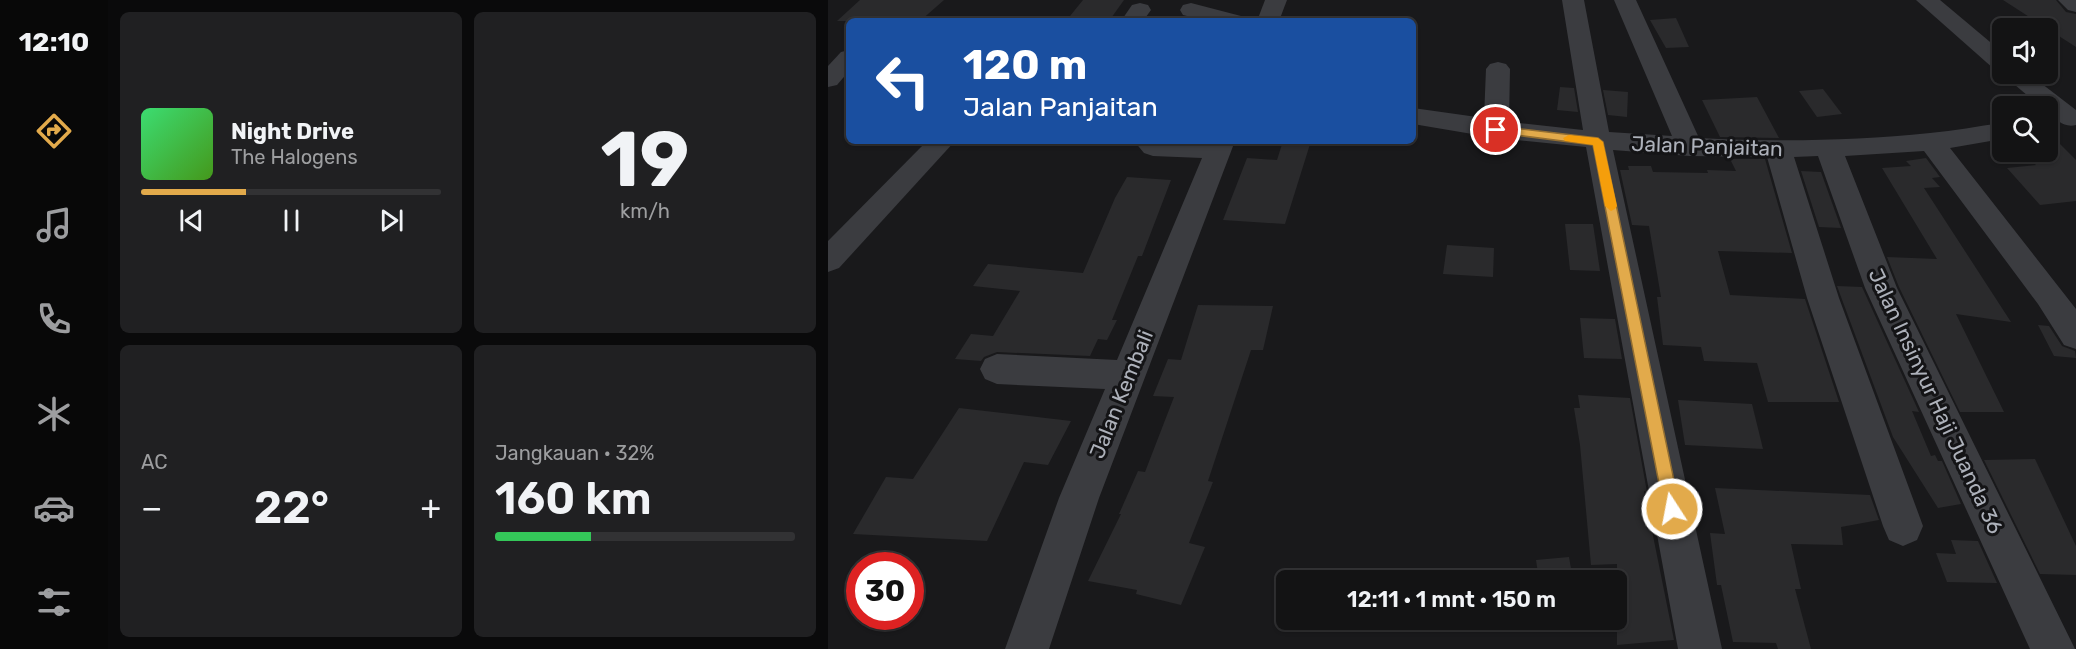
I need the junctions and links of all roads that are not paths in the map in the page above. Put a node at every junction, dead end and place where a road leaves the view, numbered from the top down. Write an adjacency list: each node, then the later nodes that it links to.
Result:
1 (1276, 0): 9 (street)
2 (1573, 0): 21 (street)
3 (1625, 0): 26 (street)
4 (1927, 0): 12 (street)
5 (2069, 0): 6 (street)
6 (2076, 5)
7 (1191, 10): 8 (street)
8 (1222, 18)
9 (1269, 18)
10 (828, 45): 11 (street)
11 (846, 48)
12 (1992, 55)
13 (846, 60): 15 (street)
14 (1498, 69): 19 (street)
15 (828, 80)
16 (2025, 84): 18 (street)
17 (1416, 117): 19 (street, Jalan Panjaitan)
18 (2064, 119)
19 (1496, 130): 21 (street, Jalan Panjaitan)
20 (1992, 133): 22 (street, Jalan Panjaitan)
21 (1598, 142): 26 (street, Jalan Panjaitan); 35 (street)
22 (1932, 143): 28 (street, Jalan Panjaitan); 30 (street)
23 (939, 144): 29 (street)
24 (1150, 144): 25 (street)
25 (1220, 146): 32 (street, Jalan Kembali)
26 (1690, 147): 27 (street, Jalan Panjaitan)
27 (1778, 148): 28 (street, Jalan Panjaitan); 33 (street)
28 (1829, 148): 36 (street, Jalan Insinyur Haji Juanda 36)
29 (828, 260)
30 (2076, 334)
31 (997, 369): 32 (street)
32 (1129, 375): 34 (street, Jalan Kembali)
33 (1903, 526)
34 (1027, 649)
35 (1700, 649)
36 (2053, 649)

